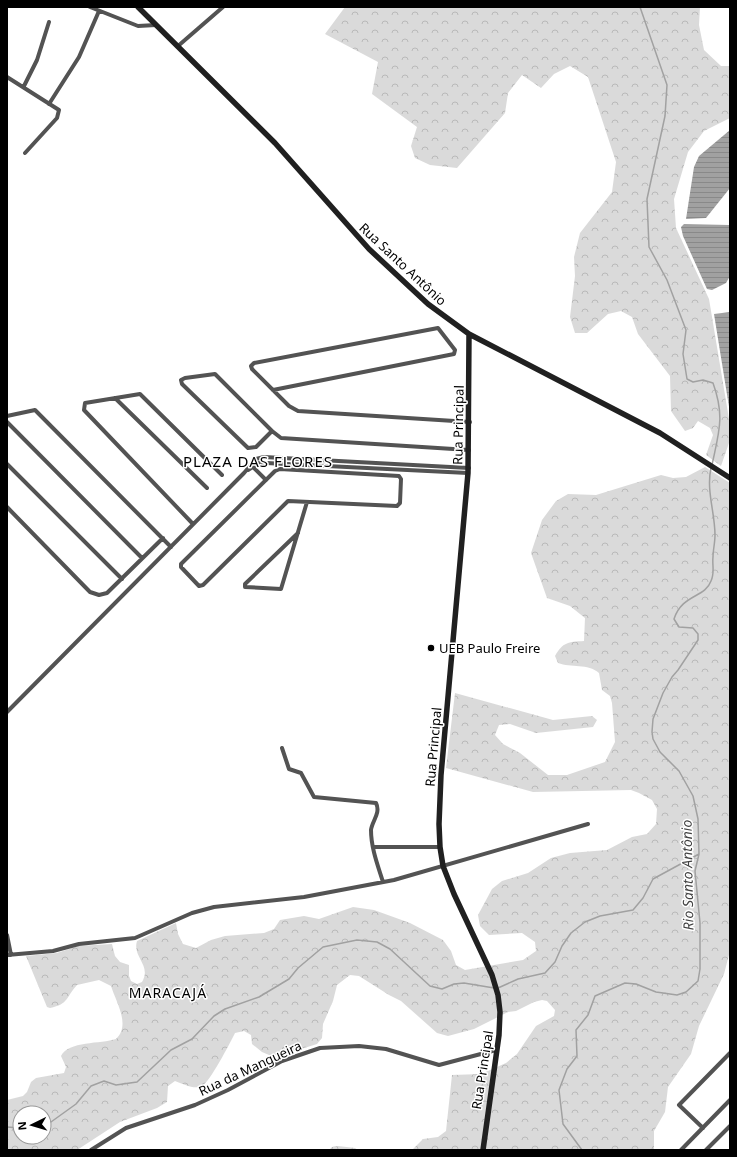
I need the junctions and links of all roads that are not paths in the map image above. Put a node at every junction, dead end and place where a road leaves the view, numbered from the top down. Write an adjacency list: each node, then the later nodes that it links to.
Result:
1 (90, 7): 4 (street)
2 (138, 7): 6 (street, Rua Santo Antônio)
3 (223, 7): 7 (street)
4 (99, 11): 6 (street); 10 (street)
5 (49, 22): 9 (street)
6 (156, 25): 7 (street, Rua Santo Antônio)
7 (178, 46): 12 (street, Rua Santo Antônio)
8 (7, 77): 9 (street)
9 (24, 86): 10 (street)
10 (49, 104): 11 (street)
11 (25, 153)
12 (469, 334): 17 (street, Rua Principal); 24 (street, Rua Santo Antônio)
13 (273, 390): 13 (street); 17 (street)
14 (115, 398): 23 (street); 26 (street); 29 (street)
15 (7, 416): 31 (street)
16 (7, 422): 33 (street)
17 (470, 422): 19 (street, Rua Principal)
18 (272, 431): 18 (street); 19 (street)
19 (469, 450): 22 (street, Rua Principal)
20 (7, 464): 34 (street)
21 (252, 466): 22 (street); 25 (street); 29 (street)
22 (469, 471): 39 (street, Rua Principal)
23 (222, 475)
24 (730, 478)
25 (266, 480): 27 (street); 27 (street)
26 (208, 488)
27 (307, 502): 30 (street)
28 (7, 507): 34 (street)
29 (193, 524): 32 (street)
30 (298, 533): 30 (street)
31 (163, 538): 32 (street); 33 (street)
32 (171, 547): 35 (street)
33 (142, 558): 34 (street)
34 (122, 579)
35 (7, 712)
36 (282, 748): 38 (street)
37 (588, 824): 40 (street)
38 (374, 847): 39 (street); 41 (street)
39 (440, 847): 40 (street, Rua Principal)
40 (443, 866): 41 (street); 44 (street, Rua Principal)
41 (383, 882): 43 (street)
42 (7, 935): 43 (street)
43 (9, 955)
44 (496, 1050): 49 (street, Rua da Mangueira); 50 (street, Rua Principal)
45 (730, 1053): 48 (street)
46 (730, 1100): 48 (street)
47 (730, 1126): 52 (street)
48 (703, 1128): 51 (street)
49 (91, 1150)
50 (483, 1150)
51 (681, 1150)
52 (706, 1150)

